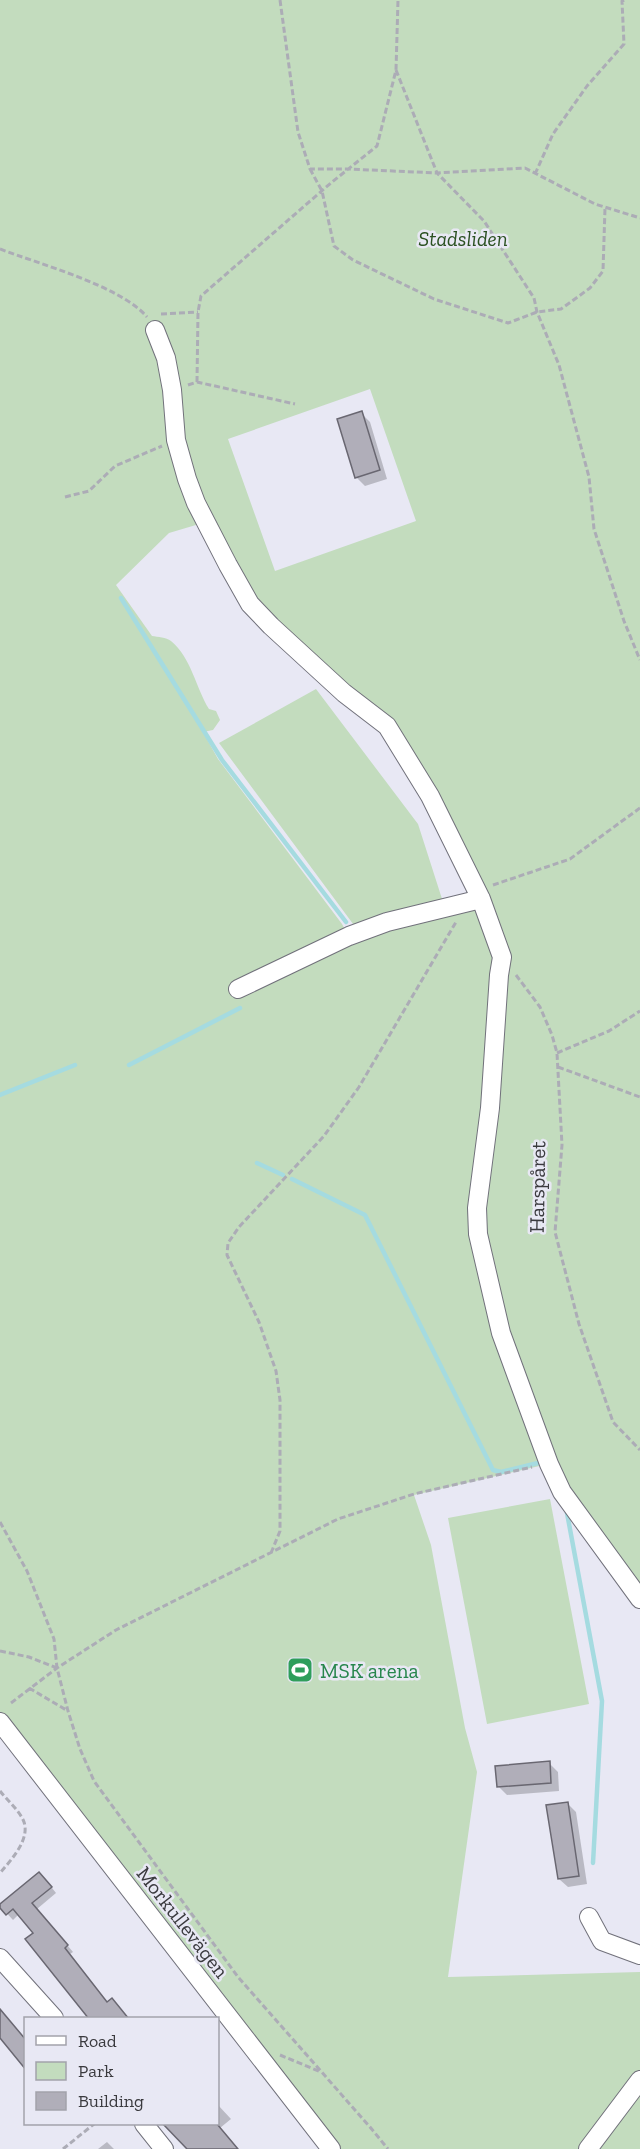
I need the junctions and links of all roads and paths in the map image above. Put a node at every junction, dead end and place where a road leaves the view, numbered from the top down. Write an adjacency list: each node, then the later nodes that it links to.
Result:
1 (280, 0): 5 (path)
2 (398, 0): 4 (path)
3 (625, 0): 8 (path)
4 (396, 70): 6 (path); 7 (path)
5 (310, 169): 6 (path); 9 (path)
6 (349, 169): 7 (path); 9 (path)
7 (437, 173): 8 (path); 14 (path)
8 (535, 174): 10 (path)
9 (322, 191): 13 (path); 14 (path)
10 (605, 207): 11 (path); 14 (path)
11 (640, 218)
12 (0, 249): 15 (path)
13 (198, 312): 15 (path); 16 (path)
14 (537, 312): 21 (path)
15 (150, 323): 17 (street)
16 (197, 382): 17 (path); 18 (path)
17 (172, 390): 19 (street)
18 (295, 404)
19 (176, 440): 20 (path); 23 (street)
20 (65, 497)
21 (640, 660)
22 (640, 808): 23 (path)
23 (479, 894): 25 (street); 26 (street)
24 (457, 919): 34 (path)
25 (502, 957): 28 (path, Harspåret); 32 (street)
26 (238, 989)
27 (640, 1011): 28 (path)
28 (557, 1053): 29 (path, Harspåret)
29 (558, 1067): 30 (path); 31 (path, Harspåret)
30 (640, 1097)
31 (640, 1450)
32 (549, 1464): 34 (path); 35 (street)
33 (0, 1522): 37 (path)
34 (271, 1553): 37 (path)
35 (640, 1599)
36 (0, 1651): 37 (path)
37 (57, 1668): 38 (path); 40 (path)
38 (29, 1688): 39 (path); 40 (path)
39 (11, 1703)
40 (68, 1711): 50 (path)
41 (0, 1722): 48 (street, Morkullevägen)
42 (0, 1791): 43 (path)
43 (0, 1873)
44 (589, 1917): 45 (street)
45 (640, 1955)
46 (0, 1959): 47 (street)
47 (52, 2017)
48 (222, 2017): 49 (street, Morkullevägen)
49 (255, 2050): 50 (path); 56 (street, Morkullevägen)
50 (322, 2072): 57 (path)
51 (640, 2080): 58 (street)
52 (93, 2125): 54 (path)
53 (145, 2125): 55 (street)
54 (63, 2149)
55 (164, 2149)
56 (331, 2149)
57 (388, 2149)
58 (588, 2149)

